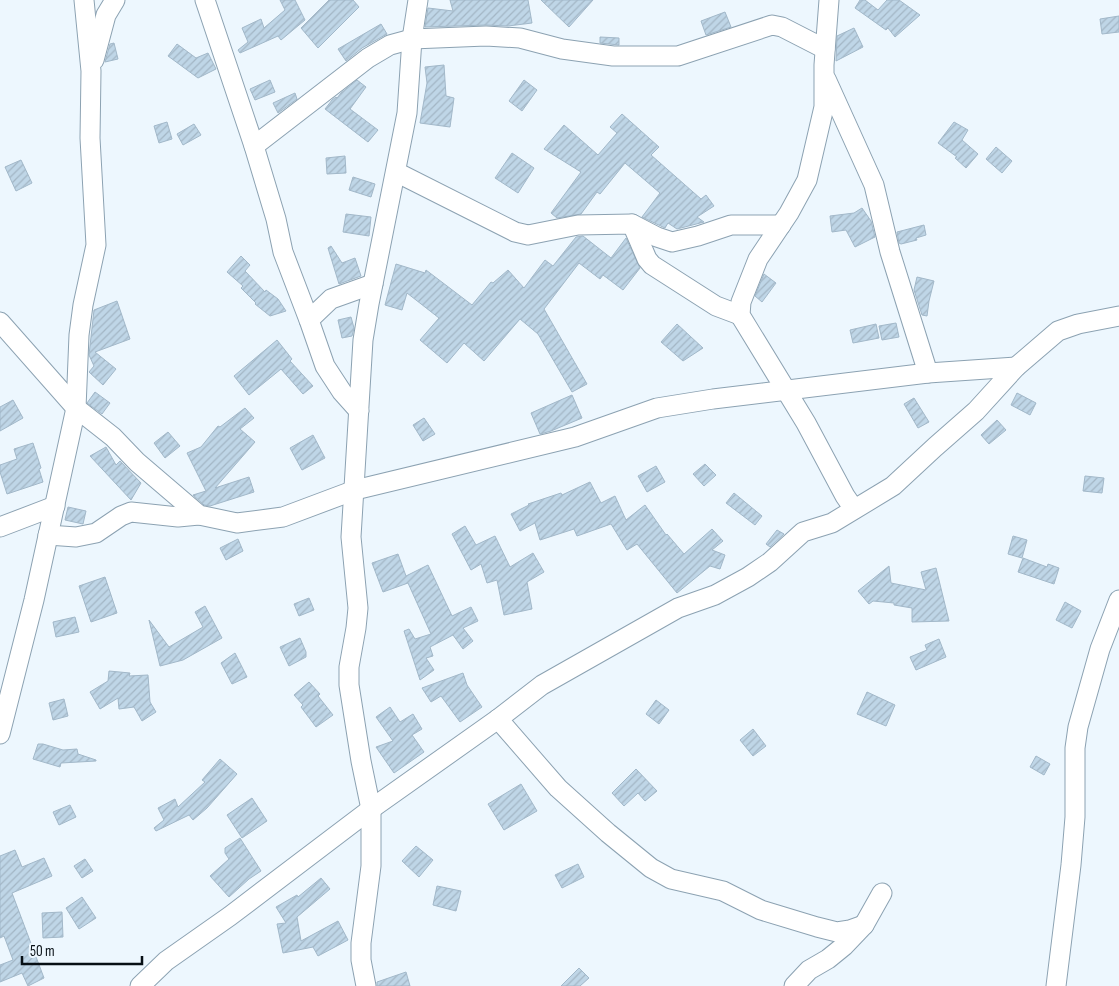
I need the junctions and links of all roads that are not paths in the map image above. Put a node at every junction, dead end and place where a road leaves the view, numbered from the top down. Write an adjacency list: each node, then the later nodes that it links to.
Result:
1 (84, 0): 8 (street)
2 (115, 0): 8 (street)
3 (205, 0): 10 (street)
4 (418, 0): 6 (street)
5 (826, 3): 7 (street)
6 (412, 40): 7 (street); 10 (street); 11 (street)
7 (825, 49): 9 (street)
8 (91, 70): 24 (street)
9 (825, 75): 13 (street); 22 (street)
10 (254, 146): 15 (street)
11 (396, 172): 12 (street); 14 (street)
12 (632, 224): 13 (street); 17 (street)
13 (781, 226): 17 (street)
14 (373, 284): 16 (street); 25 (street)
15 (299, 291): 16 (street); 19 (street)
16 (331, 299): 19 (street)
17 (740, 315): 23 (street)
18 (1119, 316): 21 (street)
19 (309, 320): 25 (street)
20 (0, 322): 24 (street)
21 (1016, 367): 22 (street); 28 (street)
22 (928, 373): 23 (street)
23 (787, 391): 26 (street); 28 (street)
24 (76, 408): 27 (street); 29 (street)
25 (359, 411): 26 (street)
26 (355, 490): 29 (street); 35 (street)
27 (54, 506): 30 (street); 31 (street)
28 (854, 509): 33 (street)
29 (199, 515): 31 (street)
30 (0, 527)
31 (48, 535): 34 (street)
32 (1119, 600): 41 (street)
33 (498, 719): 35 (street); 37 (street)
34 (0, 734)
35 (371, 808): 38 (street); 39 (street)
36 (882, 893): 37 (street)
37 (864, 925): 40 (street)
38 (140, 986)
39 (366, 986)
40 (794, 986)
41 (1056, 986)

